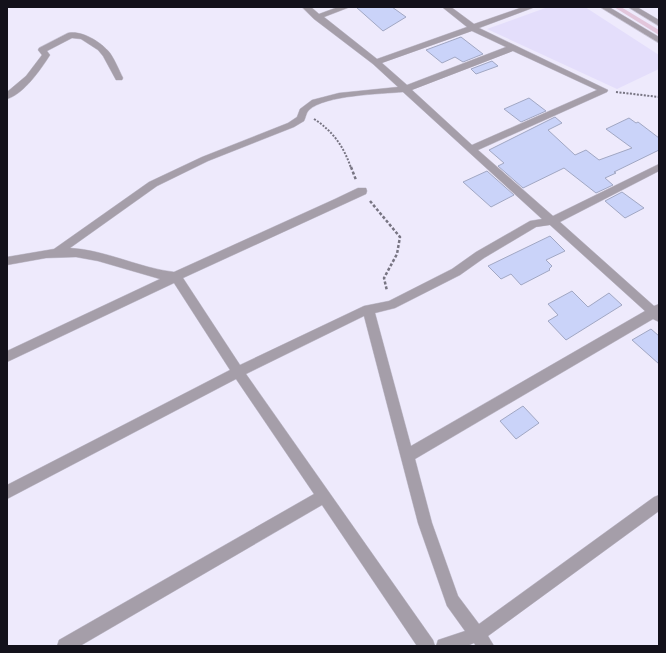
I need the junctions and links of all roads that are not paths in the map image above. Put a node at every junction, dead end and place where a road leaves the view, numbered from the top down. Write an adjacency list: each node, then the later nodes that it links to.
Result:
1 (306, 7): 7 (street)
2 (346, 7): 7 (street)
3 (446, 7): 9 (street)
4 (531, 7): 9 (street)
5 (604, 7): 10 (street)
6 (632, 7): 8 (street)
7 (317, 16): 12 (street)
8 (659, 24)
9 (472, 27): 11 (street); 12 (street)
10 (659, 41)
11 (512, 48): 14 (street); 16 (street)
12 (376, 62): 14 (street)
13 (119, 78): 15 (street)
14 (406, 89): 16 (street); 20 (street)
15 (7, 96)
16 (471, 150): 19 (street)
17 (659, 167): 19 (street)
18 (362, 191): 22 (street)
19 (552, 221): 23 (street); 24 (street)
20 (58, 251): 21 (street); 22 (street)
21 (7, 261)
22 (176, 277): 25 (street); 26 (street)
23 (368, 309): 26 (street); 27 (street)
24 (657, 313): 27 (street)
25 (7, 357)
26 (238, 372): 28 (street); 29 (street)
27 (407, 456): 31 (street)
28 (7, 492)
29 (323, 497): 32 (street); 33 (street)
30 (659, 502): 31 (street)
31 (482, 640): 34 (street)
32 (66, 646)
33 (427, 646)
34 (444, 646)

